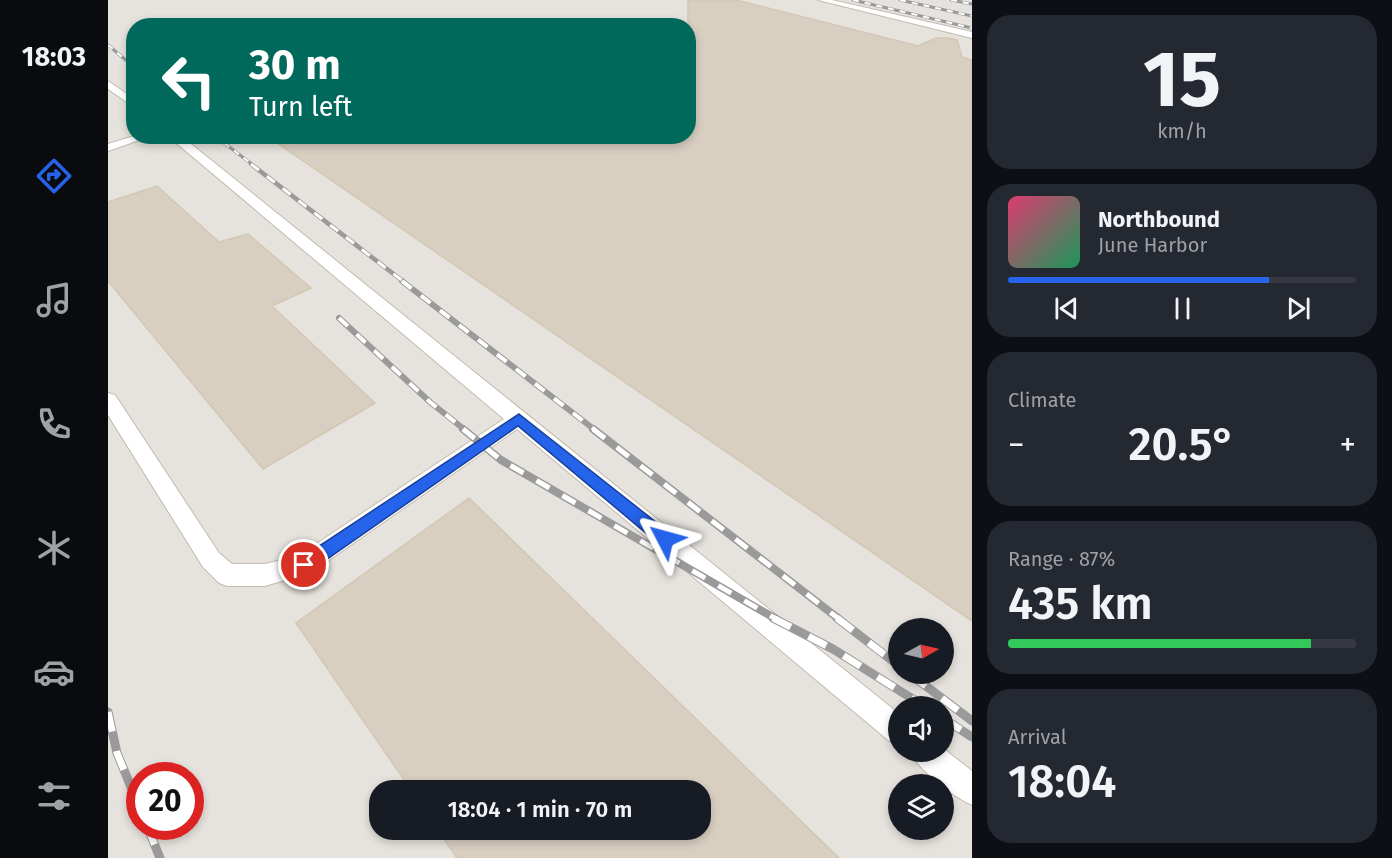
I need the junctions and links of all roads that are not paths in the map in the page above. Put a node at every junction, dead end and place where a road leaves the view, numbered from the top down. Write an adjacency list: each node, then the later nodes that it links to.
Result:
1 (822, 0): 2 (lane)
2 (972, 35)
3 (108, 84): 4 (lane)
4 (126, 98)
5 (126, 142): 7 (lane)
6 (183, 144): 9 (lane)
7 (108, 148)
8 (108, 400): 9 (lane)
9 (519, 419): 10 (lane)
10 (888, 722)
11 (937, 762): 12 (lane)
12 (972, 790)

